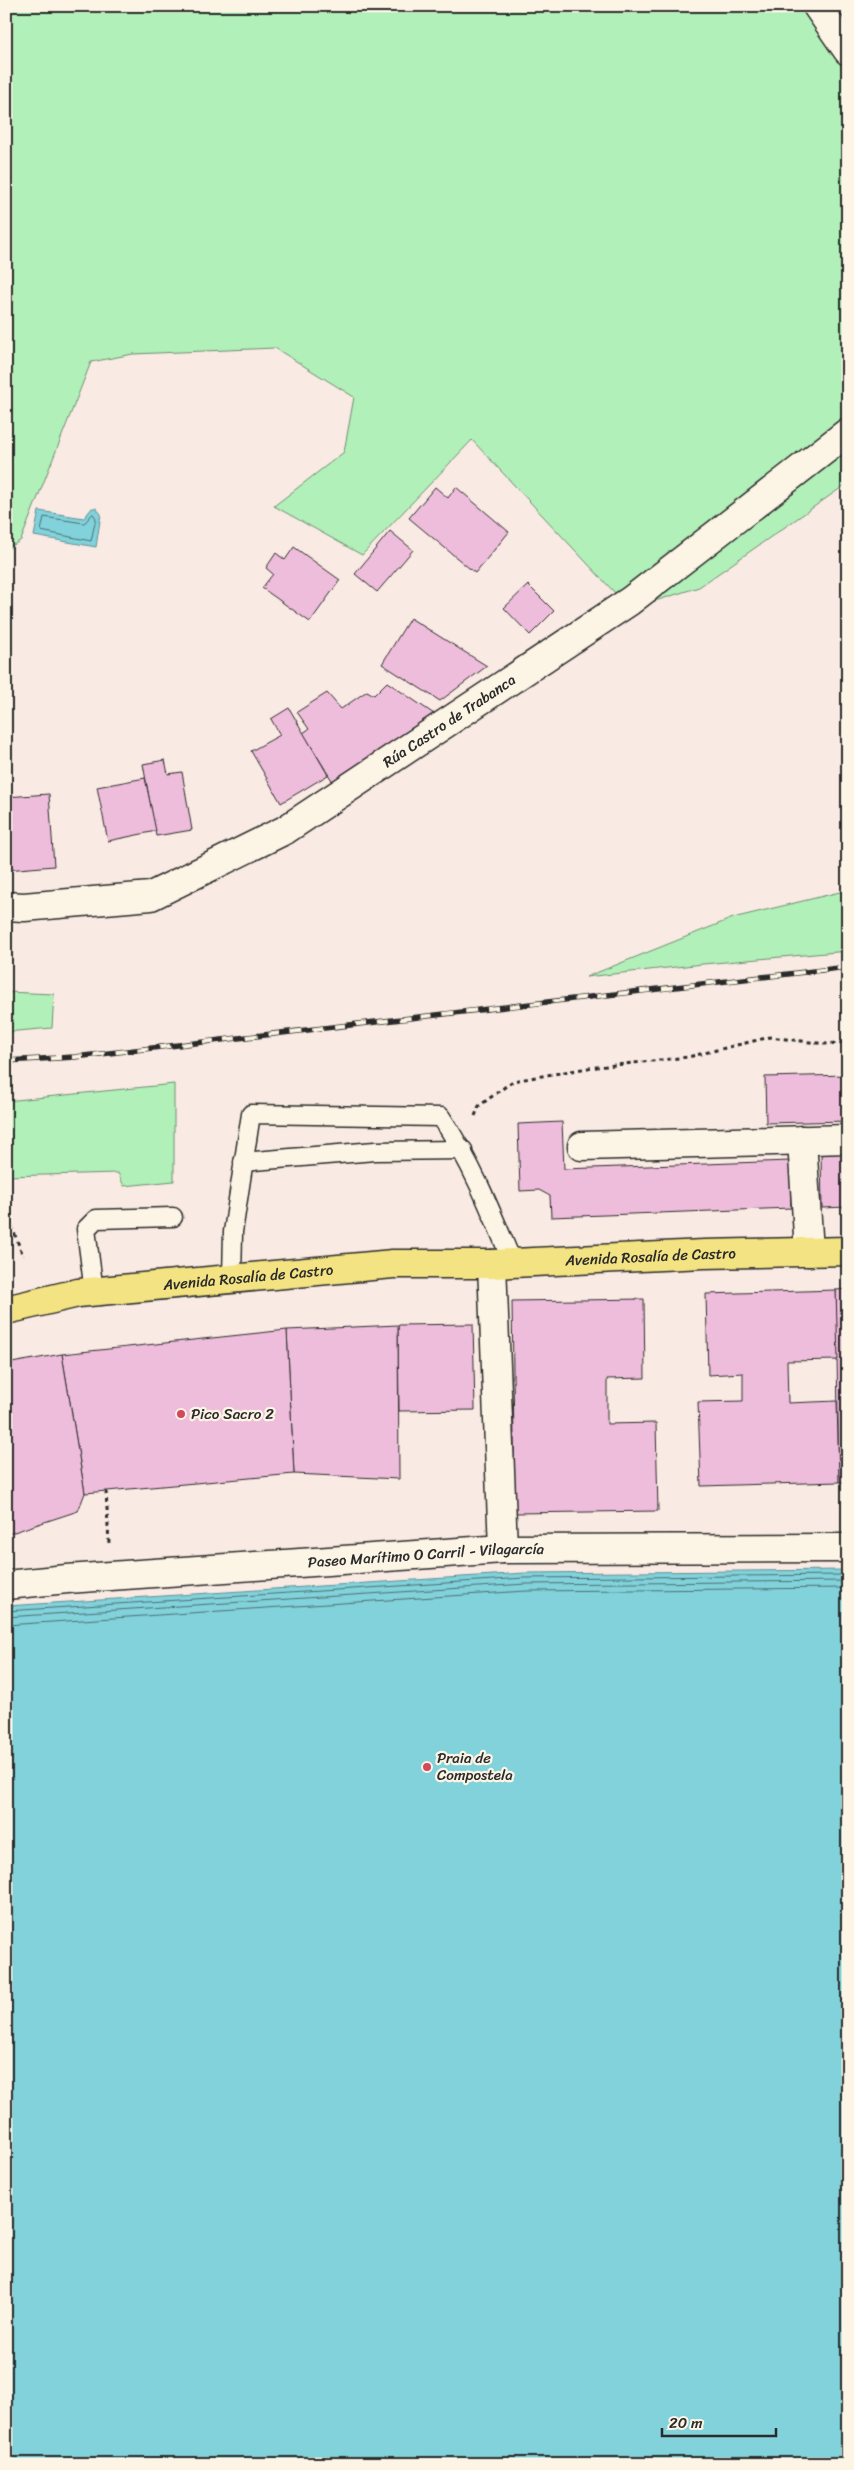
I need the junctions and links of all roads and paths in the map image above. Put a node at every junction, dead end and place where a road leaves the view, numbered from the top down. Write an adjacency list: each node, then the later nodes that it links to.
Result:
1 (817, 6): 2 (street)
2 (848, 51)
3 (848, 432): 4 (street, Rúa Castro de Trabanca)
4 (6, 906)
5 (848, 1042): 9 (path)
6 (848, 1139): 7 (street)
7 (802, 1140): 8 (street); 14 (street)
8 (582, 1146)
9 (463, 1150): 10 (lane); 10 (lane); 16 (lane)
10 (243, 1162): 17 (lane)
11 (6, 1211): 15 (path)
12 (173, 1217): 18 (lane)
13 (848, 1251): 14 (main road, Avenida Rosalía de Castro)
14 (810, 1252): 16 (main road, Avenida Rosalía de Castro)
15 (23, 1256)
16 (503, 1264): 17 (main road, Avenida Rosalía de Castro); 22 (street)
17 (232, 1279): 18 (main road, Avenida Rosalía de Castro)
18 (94, 1292): 19 (main road, Avenida Rosalía de Castro)
19 (6, 1310)
20 (106, 1491): 23 (path)
21 (848, 1548): 22 (street, Paseo Marítimo O Carril - Vilagarcía)
22 (503, 1549): 23 (street, Paseo Marítimo O Carril - Vilagarcía)
23 (109, 1576): 24 (street, Paseo Marítimo O Carril - Vilagarcía)
24 (6, 1585)

